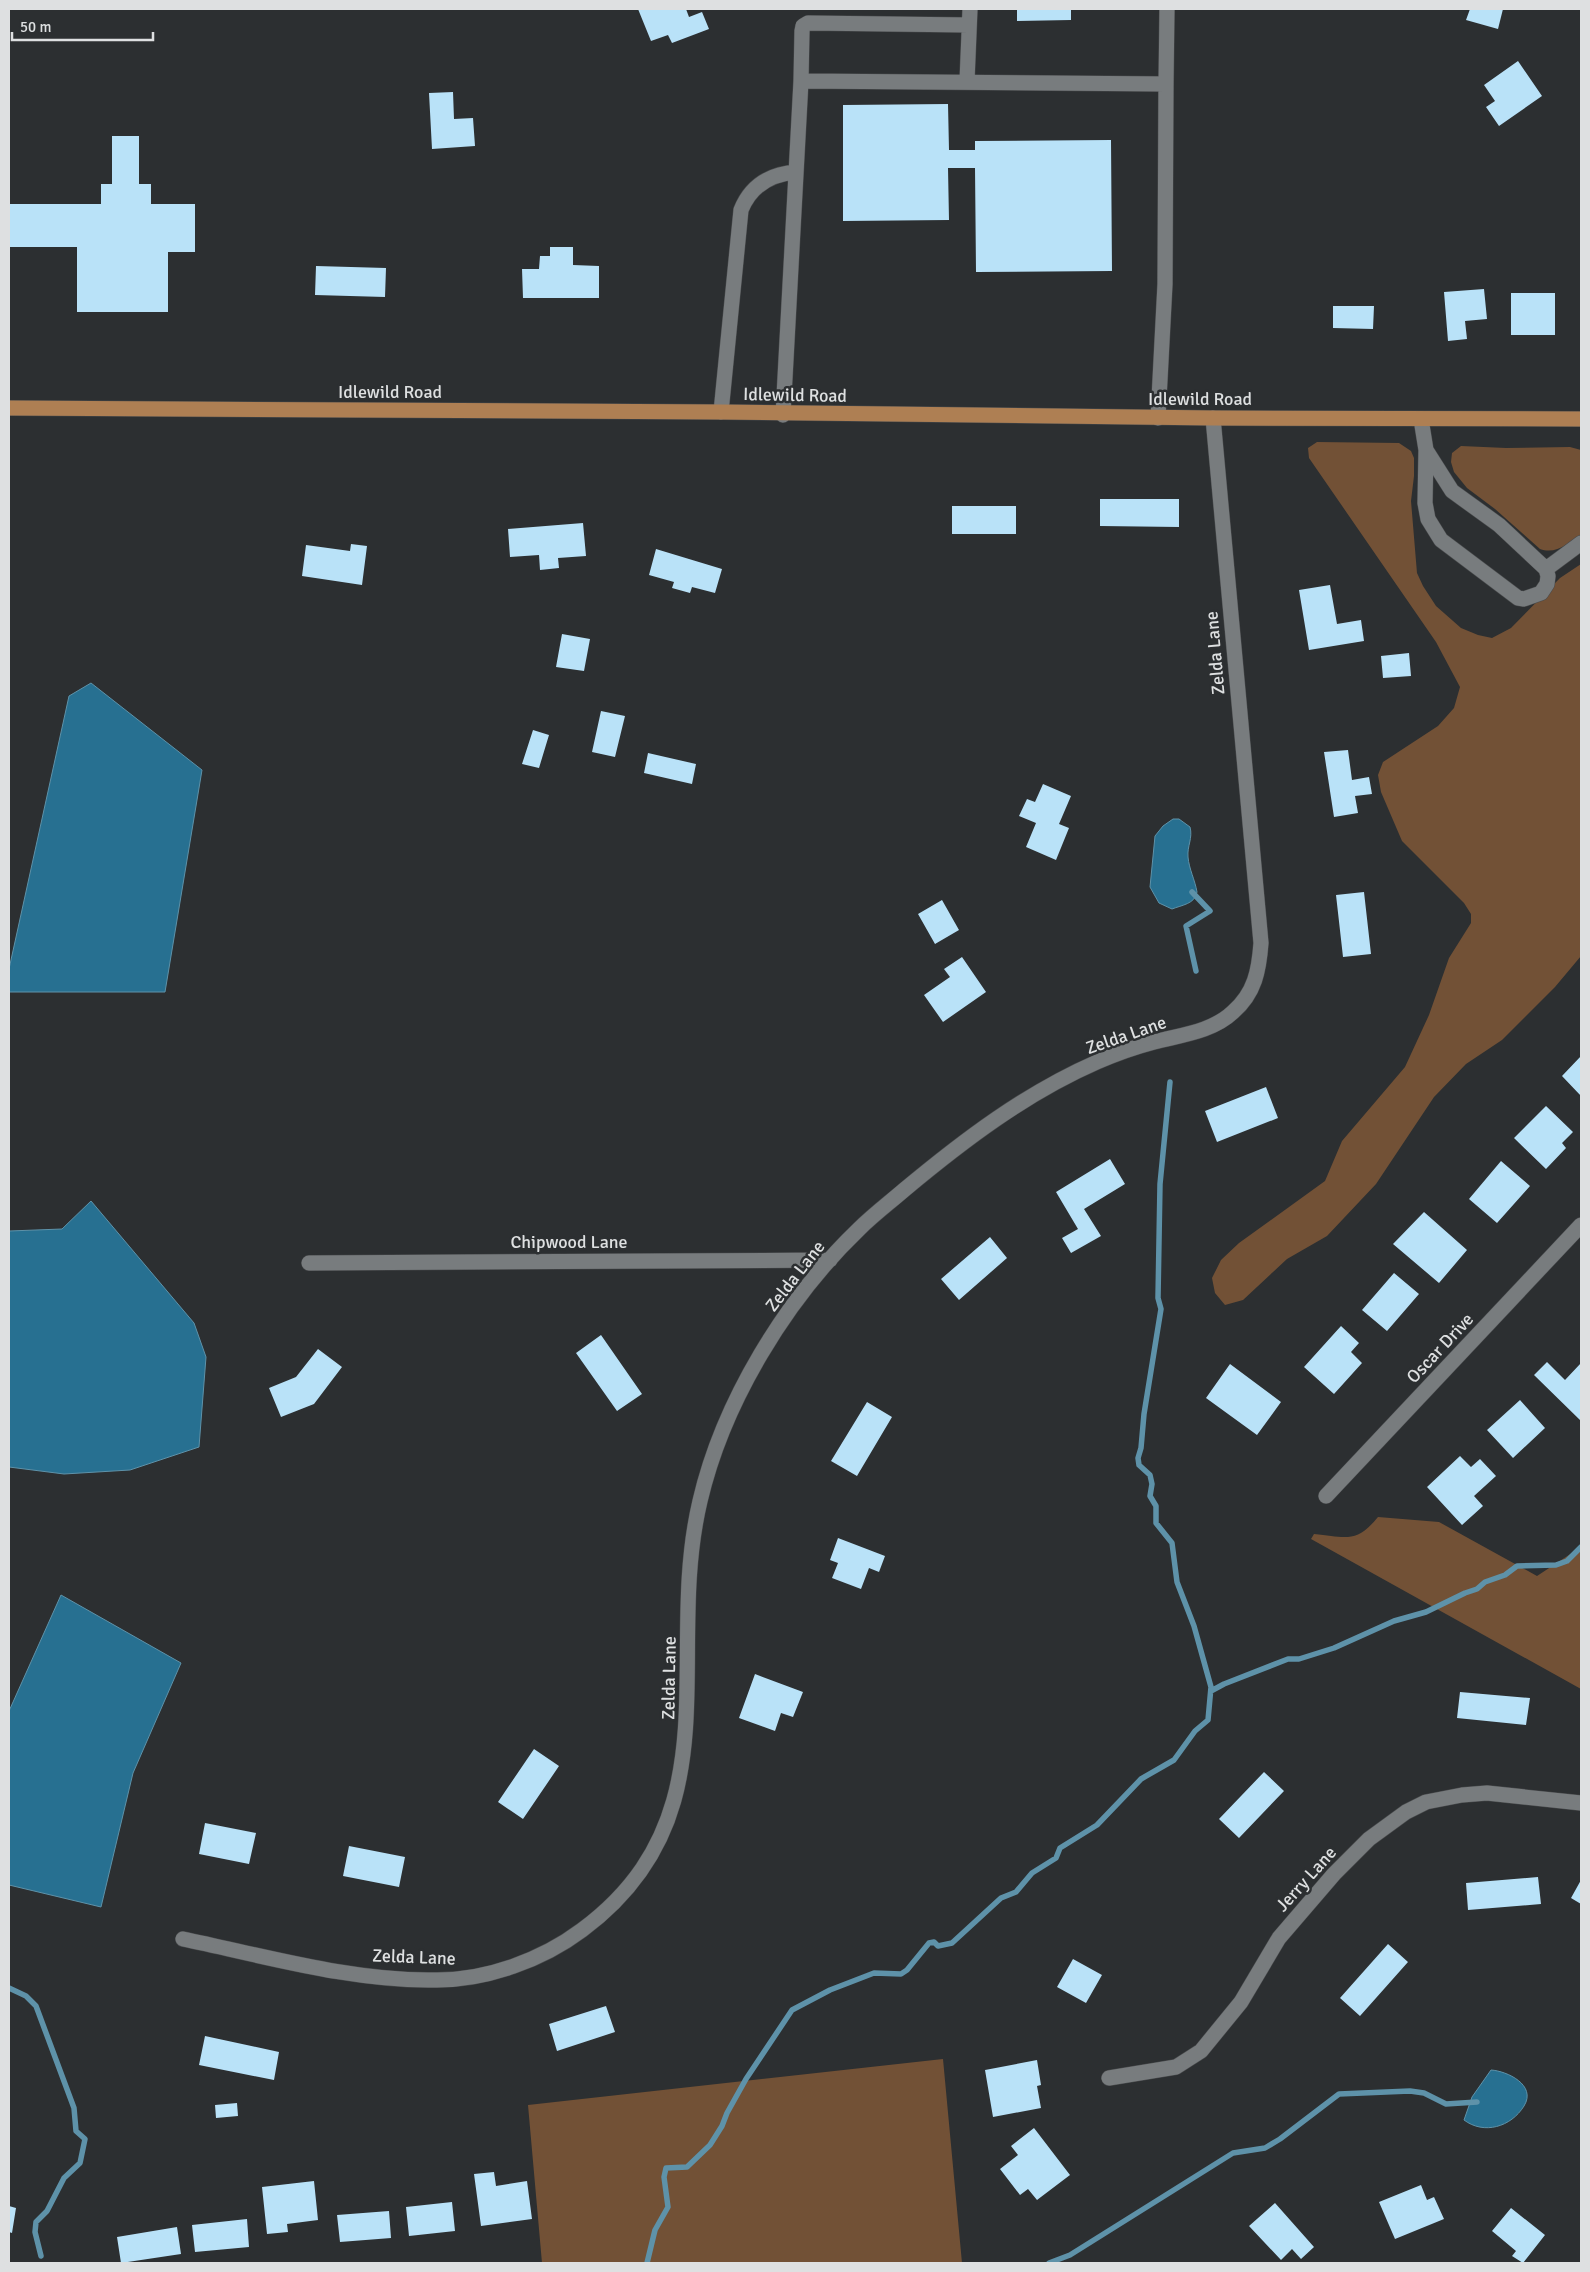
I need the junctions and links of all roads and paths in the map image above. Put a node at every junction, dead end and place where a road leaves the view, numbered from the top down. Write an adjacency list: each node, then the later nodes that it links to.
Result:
1 (970, 9): 3 (street)
2 (1167, 9): 6 (street)
3 (969, 25): 4 (street); 5 (street)
4 (801, 80): 5 (street); 7 (street)
5 (967, 81): 6 (street)
6 (1166, 84): 11 (street)
7 (796, 172): 9 (street); 10 (street)
8 (9, 408): 9 (main road, Idlewild Road)
9 (721, 412): 10 (main road, Idlewild Road)
10 (783, 414): 11 (main road, Idlewild Road)
11 (1158, 418): 12 (main road, Idlewild Road)
12 (1213, 418): 14 (main road, Idlewild Road); 19 (street, Zelda Lane)
13 (1581, 418): 14 (main road, Idlewild Road)
14 (1421, 419): 15 (street)
15 (1426, 450): 17 (street); 17 (street)
16 (1581, 543): 17 (street)
17 (1546, 569)
18 (1581, 1224): 21 (street, Oscar Drive)
19 (830, 1260): 20 (street, Chipwood Lane); 23 (street, Zelda Lane)
20 (309, 1263)
21 (1326, 1496)
22 (1581, 1804): 24 (street, Jerry Lane)
23 (183, 1940)
24 (1110, 2078)

